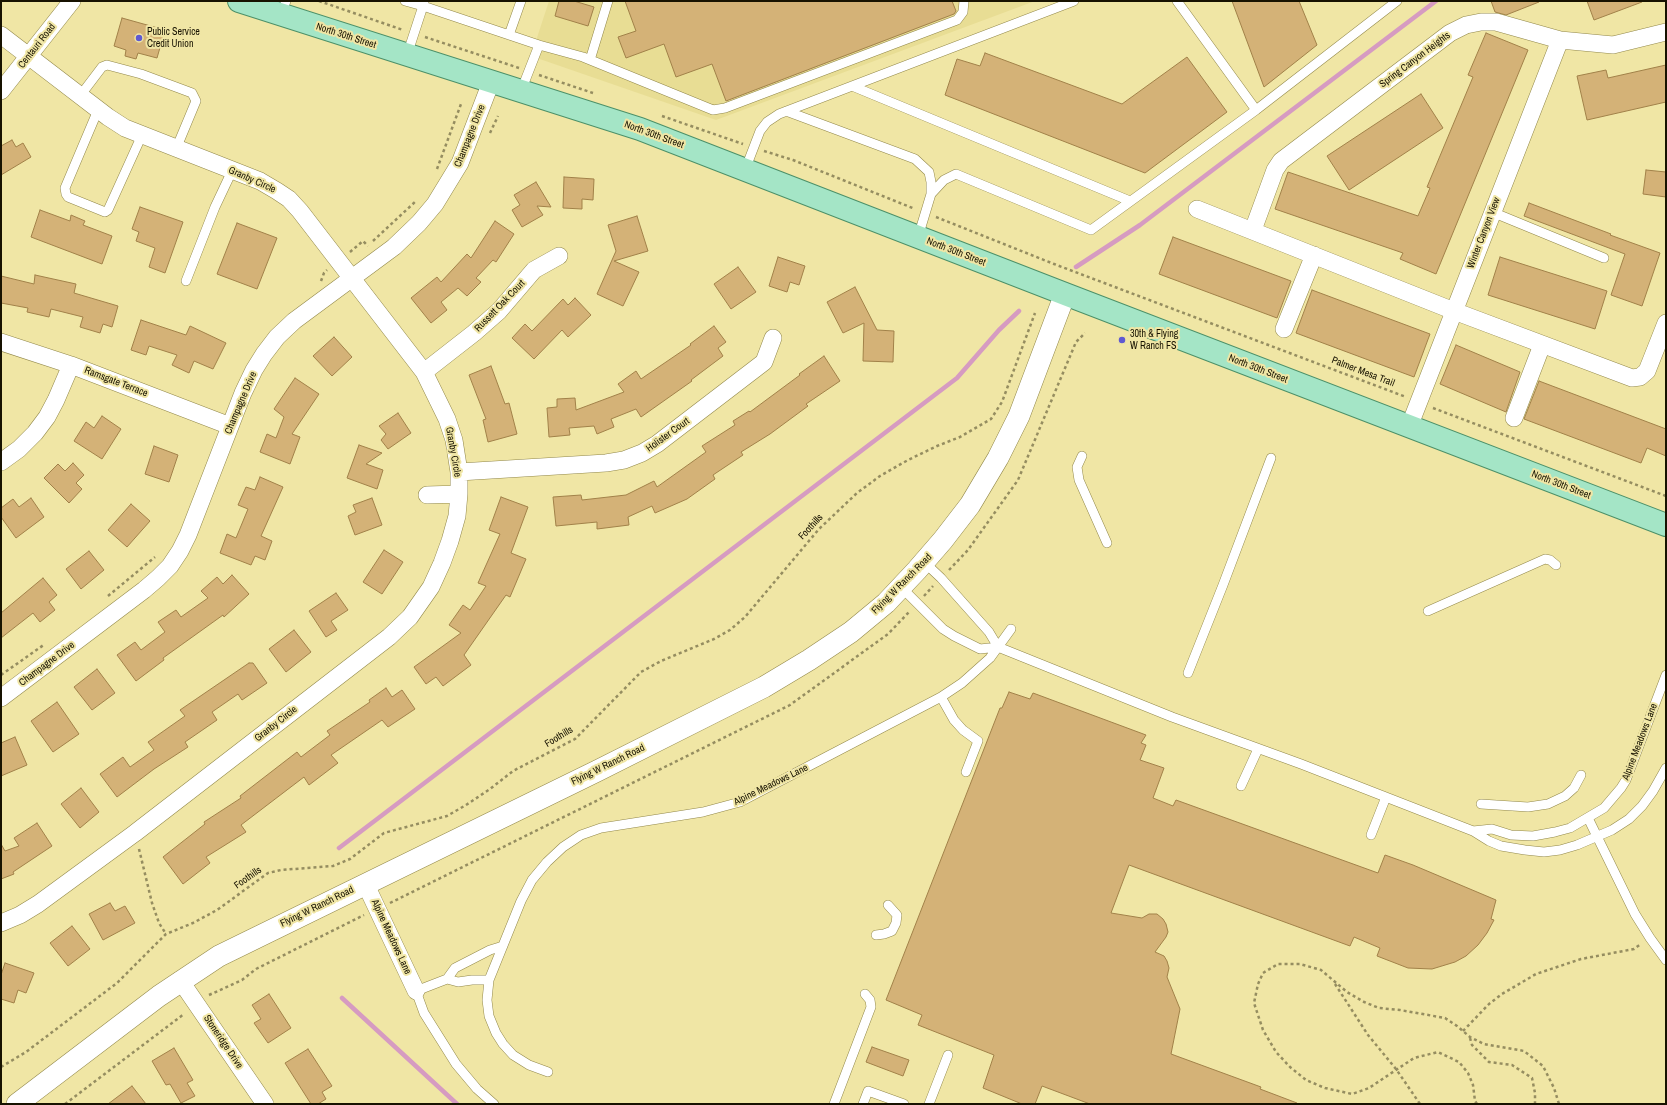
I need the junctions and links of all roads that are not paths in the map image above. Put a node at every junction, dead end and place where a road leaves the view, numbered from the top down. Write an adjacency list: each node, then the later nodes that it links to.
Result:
1 (72, 1): 18 (street, Centauri Road)
2 (239, 1): 11 (main road, North 30th Street)
3 (405, 1): 10 (lane)
4 (521, 1): 14 (lane)
5 (608, 1): 19 (lane)
6 (964, 1): 19 (lane)
7 (1074, 1): 21 (lane)
8 (1177, 1): 26 (lane)
9 (1397, 1): 26 (lane)
10 (424, 4): 14 (lane); 17 (lane)
11 (283, 8): 17 (main road, North 30th Street)
12 (1666, 32): 15 (street, Spring Canyon Heights)
13 (1, 35): 18 (street, Granby Circle)
14 (509, 35): 16 (lane)
15 (1560, 40): 35 (street, Winter Canyon View); 36 (street, Spring Canyon Heights)
16 (539, 45): 19 (lane); 23 (lane)
17 (407, 55): 20 (main road, North 30th Street)
18 (30, 56): 22 (street, Centauri Road); 24 (street, Granby Circle)
19 (590, 60)
20 (491, 82): 23 (main road, North 30th Street); 41 (street, Champagne Drive)
21 (852, 86): 27 (lane); 33 (lane)
22 (1, 91)
23 (521, 91): 30 (main road, North 30th Street)
24 (80, 96): 25 (street, Granby Circle); 29 (lane)
25 (98, 110): 28 (street, Granby Circle); 28 (lane)
26 (1256, 110): 33 (lane)
27 (786, 111): 30 (lane); 32 (lane)
28 (142, 135): 29 (street, Granby Circle)
29 (176, 149): 31 (street, Granby Circle)
30 (745, 170): 37 (main road, North 30th Street)
31 (232, 171): 41 (street, Granby Circle); 42 (lane)
32 (931, 194): 33 (lane); 37 (lane)
33 (1130, 201)
34 (1197, 209): 36 (street)
35 (1492, 212): 40 (lane); 44 (street, Winter Canyon View)
36 (1253, 230): 38 (street)
37 (918, 237): 43 (main road, North 30th Street)
38 (1314, 255): 44 (street); 45 (street)
39 (559, 256): 51 (street, Russett Oak Court)
40 (1604, 258)
41 (351, 278): 51 (street, Granby Circle); 53 (street, Champagne Drive)
42 (186, 281)
43 (1065, 294): 54 (main road, North 30th Street); 63 (street, Flying W Ranch Road)
44 (1454, 311): 49 (street); 54 (street, Winter Canyon View)
45 (1284, 329)
46 (1664, 334): 49 (street)
47 (773, 338): 58 (street, Holister Court)
48 (1, 342): 50 (street, Ramsgate Terrace)
49 (1542, 345): 52 (street)
50 (71, 365): 53 (street, Ramsgate Terrace); 57 (street)
51 (424, 372): 58 (street, Granby Circle)
52 (1514, 418)
53 (230, 426): 72 (street, Champagne Drive)
54 (1409, 427): 61 (main road, North 30th Street)
55 (1082, 456): 62 (lane)
56 (1271, 458): 69 (lane)
57 (1, 462)
58 (459, 472): 59 (street, Granby Circle)
59 (459, 494): 60 (street); 86 (street, Granby Circle)
60 (427, 495)
61 (1666, 525)
62 (1107, 543)
63 (924, 562): 65 (street, Flying W Ranch Road); 68 (lane)
64 (1556, 566): 66 (lane)
65 (901, 587): 68 (lane); 84 (street, Flying W Ranch Road)
66 (1428, 611)
67 (1011, 629): 68 (lane, Alpine Meadows Lane)
68 (998, 647): 71 (lane, Alpine Meadows Lane); 73 (lane)
69 (1188, 673)
70 (1666, 675): 80 (lane, Alpine Meadows Lane)
71 (941, 697): 75 (lane); 88 (lane, Alpine Meadows Lane)
72 (1, 698)
73 (1258, 749): 77 (lane); 78 (lane)
74 (1666, 768): 83 (lane)
75 (966, 772)
76 (1580, 775): 79 (lane)
77 (1241, 786)
78 (1386, 797): 81 (lane); 82 (lane)
79 (1481, 804)
80 (1588, 818): 81 (lane, Alpine Meadows Lane); 83 (lane)
81 (1473, 831): 83 (lane)
82 (1371, 836)
83 (1597, 836): 89 (lane)
84 (366, 883): 91 (street, Flying W Ranch Road); 93 (street, Alpine Meadows Lane)
85 (888, 905): 87 (lane)
86 (1, 923)
87 (876, 935)
88 (503, 946): 90 (lane); 92 (lane, Alpine Meadows Lane)
89 (1666, 960)
90 (447, 979): 92 (lane); 93 (lane)
91 (180, 980): 97 (street, Flying W Ranch Road); 98 (street, Stoneridge Drive)
92 (489, 980): 96 (lane, Alpine Meadows Lane)
93 (416, 991): 99 (lane, Alpine Meadows Lane)
94 (865, 994): 100 (lane)
95 (948, 1056): 103 (lane)
96 (548, 1072)
97 (17, 1104)
98 (265, 1104)
99 (494, 1104)
100 (834, 1104)
101 (863, 1104): 102 (lane)
102 (904, 1104)
103 (929, 1104)

